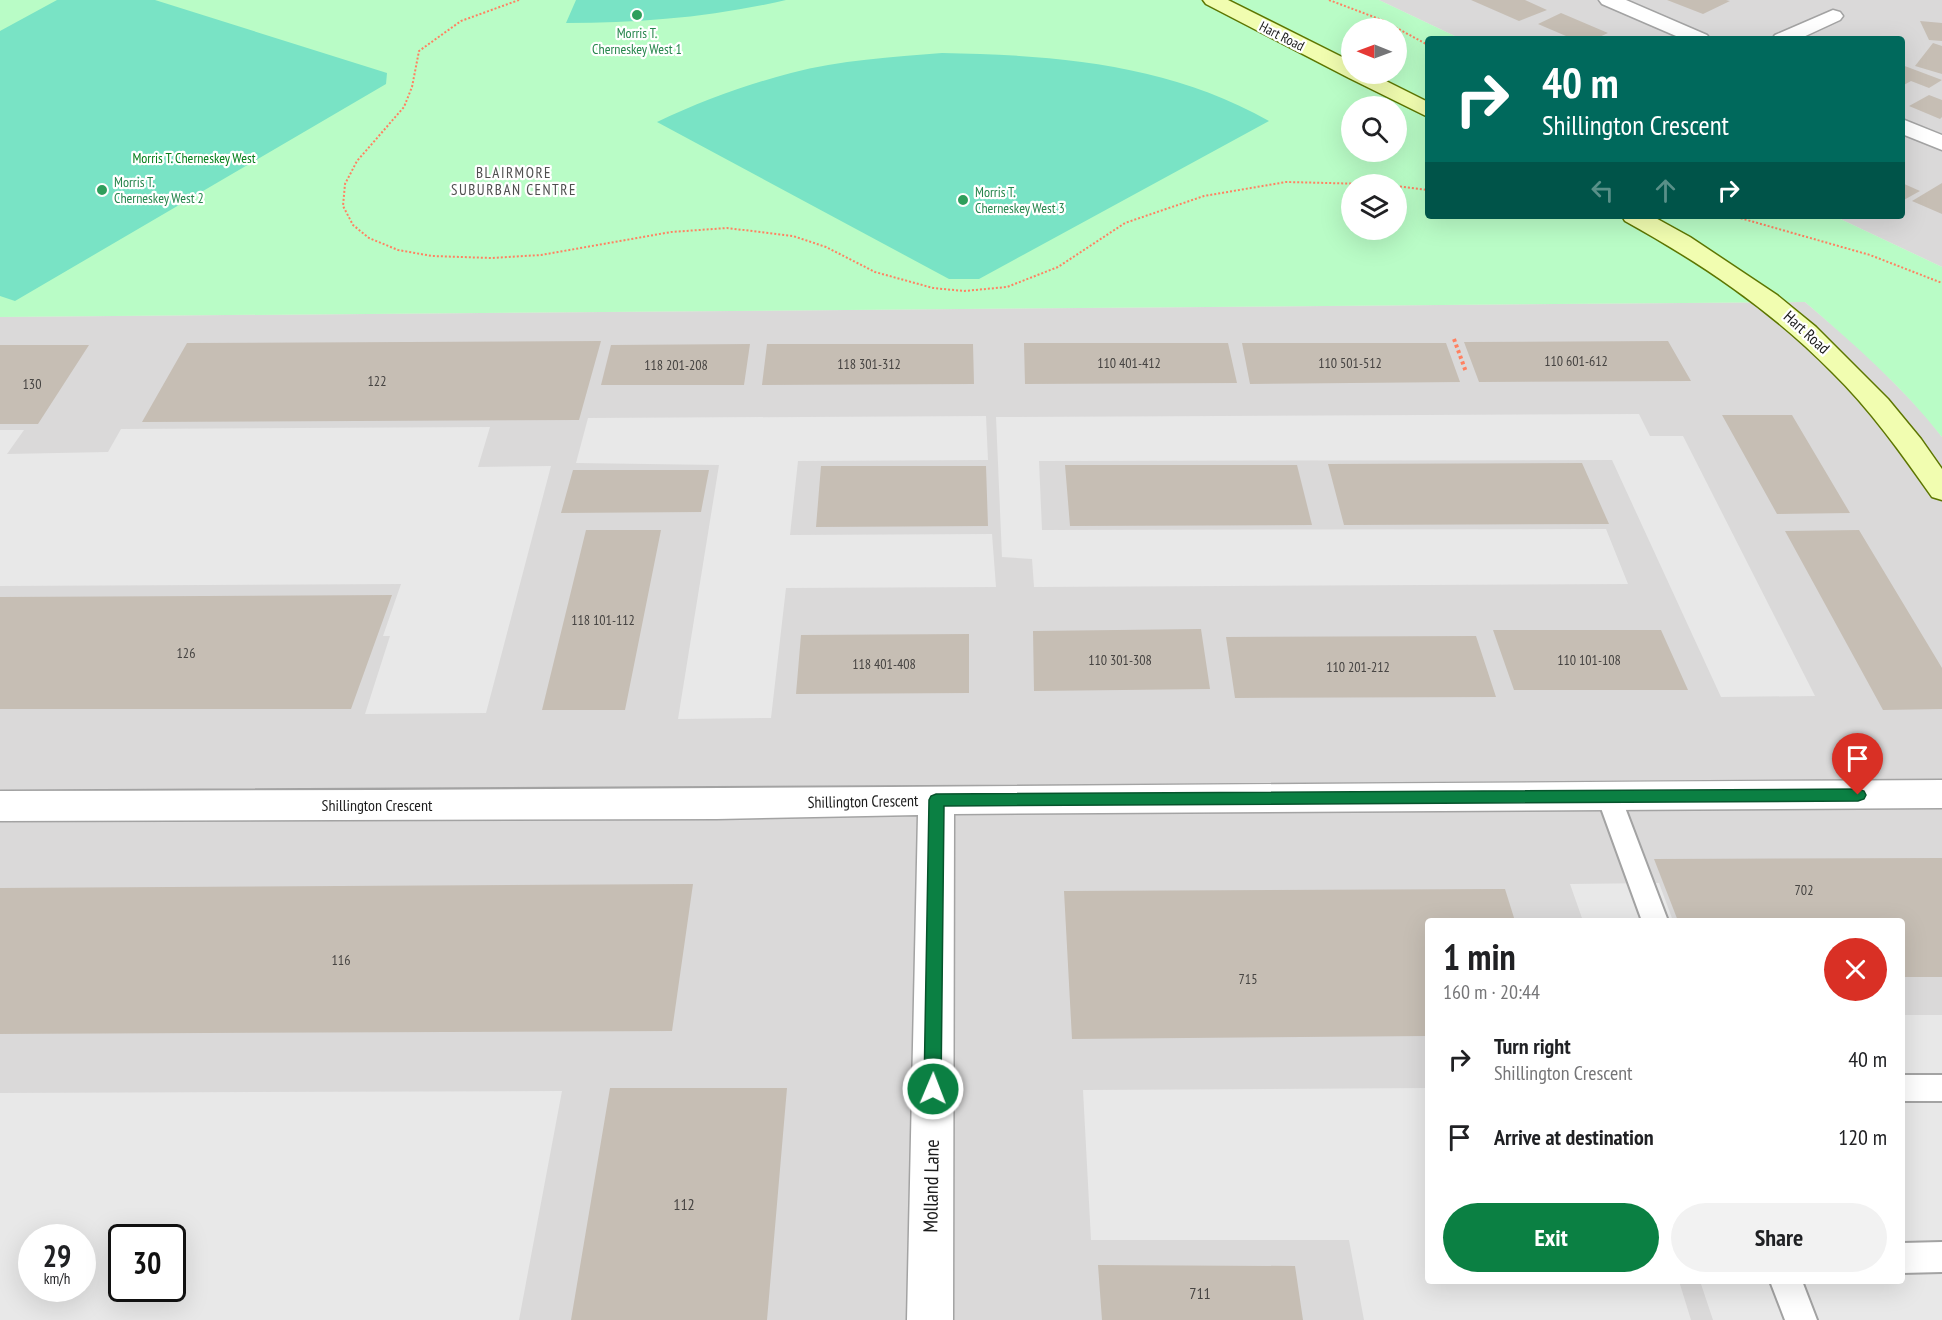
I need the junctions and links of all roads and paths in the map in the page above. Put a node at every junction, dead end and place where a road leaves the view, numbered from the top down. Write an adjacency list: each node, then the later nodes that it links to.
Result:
1 (519, 0): 14 (path)
2 (1213, 0): 9 (street, Hart Road)
3 (1329, 0): 8 (path)
4 (1609, 0): 6 (street)
5 (1833, 16): 7 (street)
6 (1693, 36)
7 (1789, 36)
8 (1425, 43)
9 (1341, 65)
10 (1376, 84): 11 (street)
11 (1425, 108)
12 (1905, 127): 13 (street)
13 (1942, 143)
14 (1341, 183)
15 (1407, 187): 16 (path)
16 (1425, 190)
17 (1639, 219): 22 (street, Hart Road)
18 (1744, 219): 19 (path)
19 (1942, 283)
20 (1454, 339): 21 (path)
21 (1466, 372)
22 (1942, 490)
23 (1942, 794): 24 (street, Shillington Crescent)
24 (1609, 797): 25 (street, Shillington Crescent); 27 (lane)
25 (936, 800): 26 (street, Shillington Crescent); 33 (street, Molland Lane)
26 (0, 806)
27 (1654, 918)
28 (1905, 1088): 29 (lane)
29 (1942, 1088)
30 (1942, 1257): 31 (lane)
31 (1905, 1258)
32 (1787, 1284): 34 (lane)
33 (930, 1320)
34 (1801, 1320)

